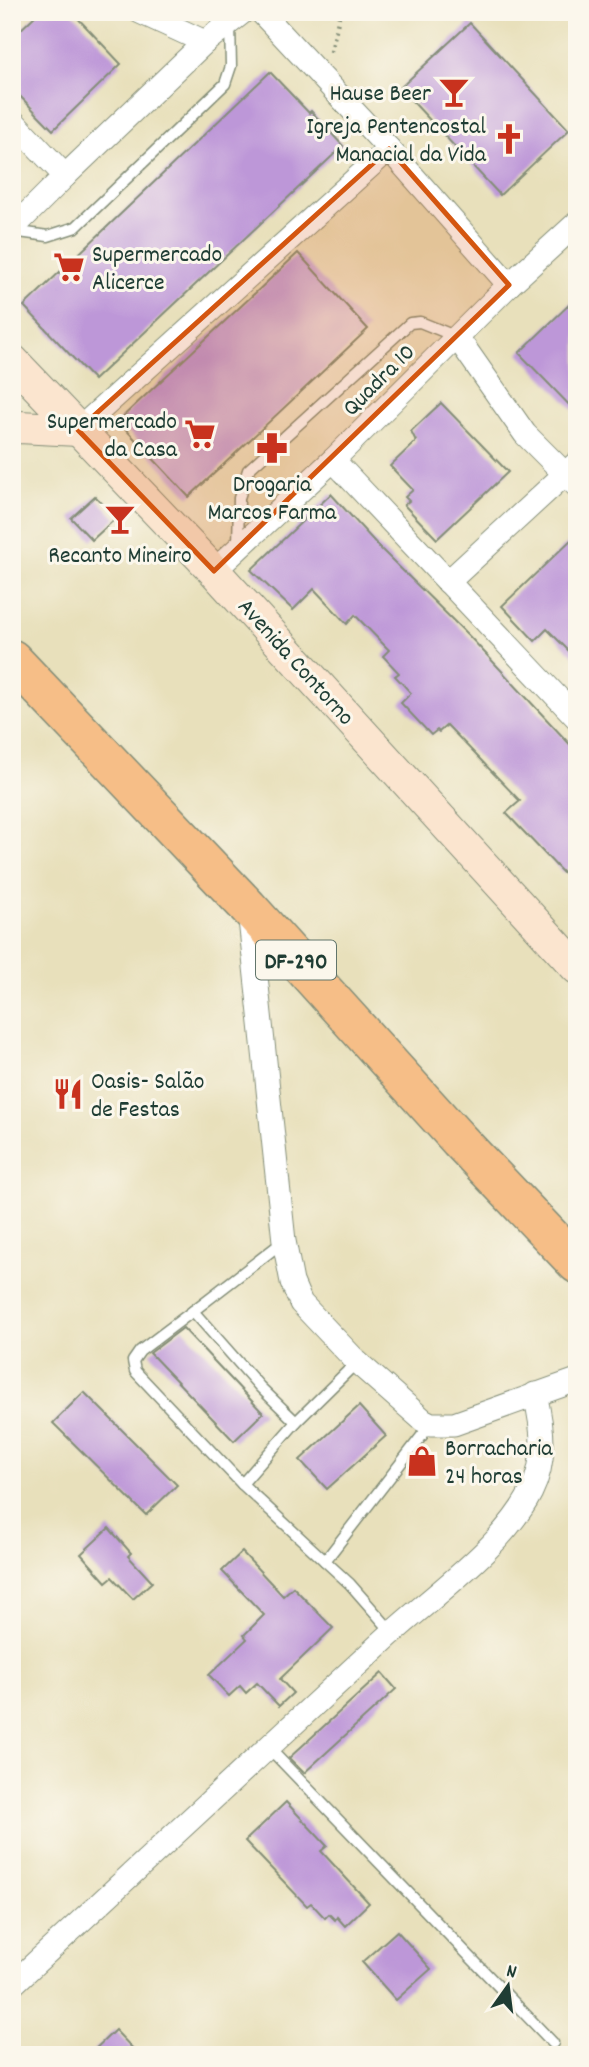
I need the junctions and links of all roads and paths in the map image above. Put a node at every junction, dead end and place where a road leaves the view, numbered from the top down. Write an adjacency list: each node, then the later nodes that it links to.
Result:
1 (261, 12): 6 (street)
2 (340, 12): 6 (path)
3 (149, 15): 5 (street)
4 (236, 18): 5 (street); 11 (lane)
5 (205, 41): 9 (street)
6 (324, 80): 8 (street)
7 (12, 120): 9 (street)
8 (388, 149): 12 (street); 16 (street)
9 (65, 176): 11 (street)
10 (577, 223): 12 (street, Quadra 10)
11 (12, 230)
12 (509, 285): 13 (street, Quadra 10)
13 (457, 337): 17 (street, Quadra 10); 18 (street); 19 (lane)
14 (12, 360): 16 (street, Avenida Contorno)
15 (12, 428): 16 (street)
16 (78, 430): 20 (street, Avenida Contorno)
17 (333, 460): 19 (street, Quadra 10); 21 (street)
18 (573, 474): 21 (street)
19 (238, 548): 20 (street, Quadra 10)
20 (214, 571): 25 (street, Avenida Contorno)
21 (448, 582): 23 (street)
22 (12, 659): 24 (highway, DF-290)
23 (577, 718)
24 (248, 907): 26 (street); 27 (highway, DF-290)
25 (577, 968)
26 (284, 1241): 28 (lane); 29 (street)
27 (577, 1265)
28 (193, 1311): 32 (lane); 34 (lane)
29 (357, 1362): 32 (lane); 33 (street)
30 (577, 1380): 31 (street)
31 (535, 1394): 33 (street); 36 (street)
32 (296, 1422): 34 (lane)
33 (431, 1424): 35 (lane)
34 (242, 1484): 35 (lane)
35 (325, 1560): 36 (lane)
36 (392, 1632): 37 (street)
37 (268, 1747): 38 (street); 39 (lane)
38 (12, 1985)
39 (552, 2043)

